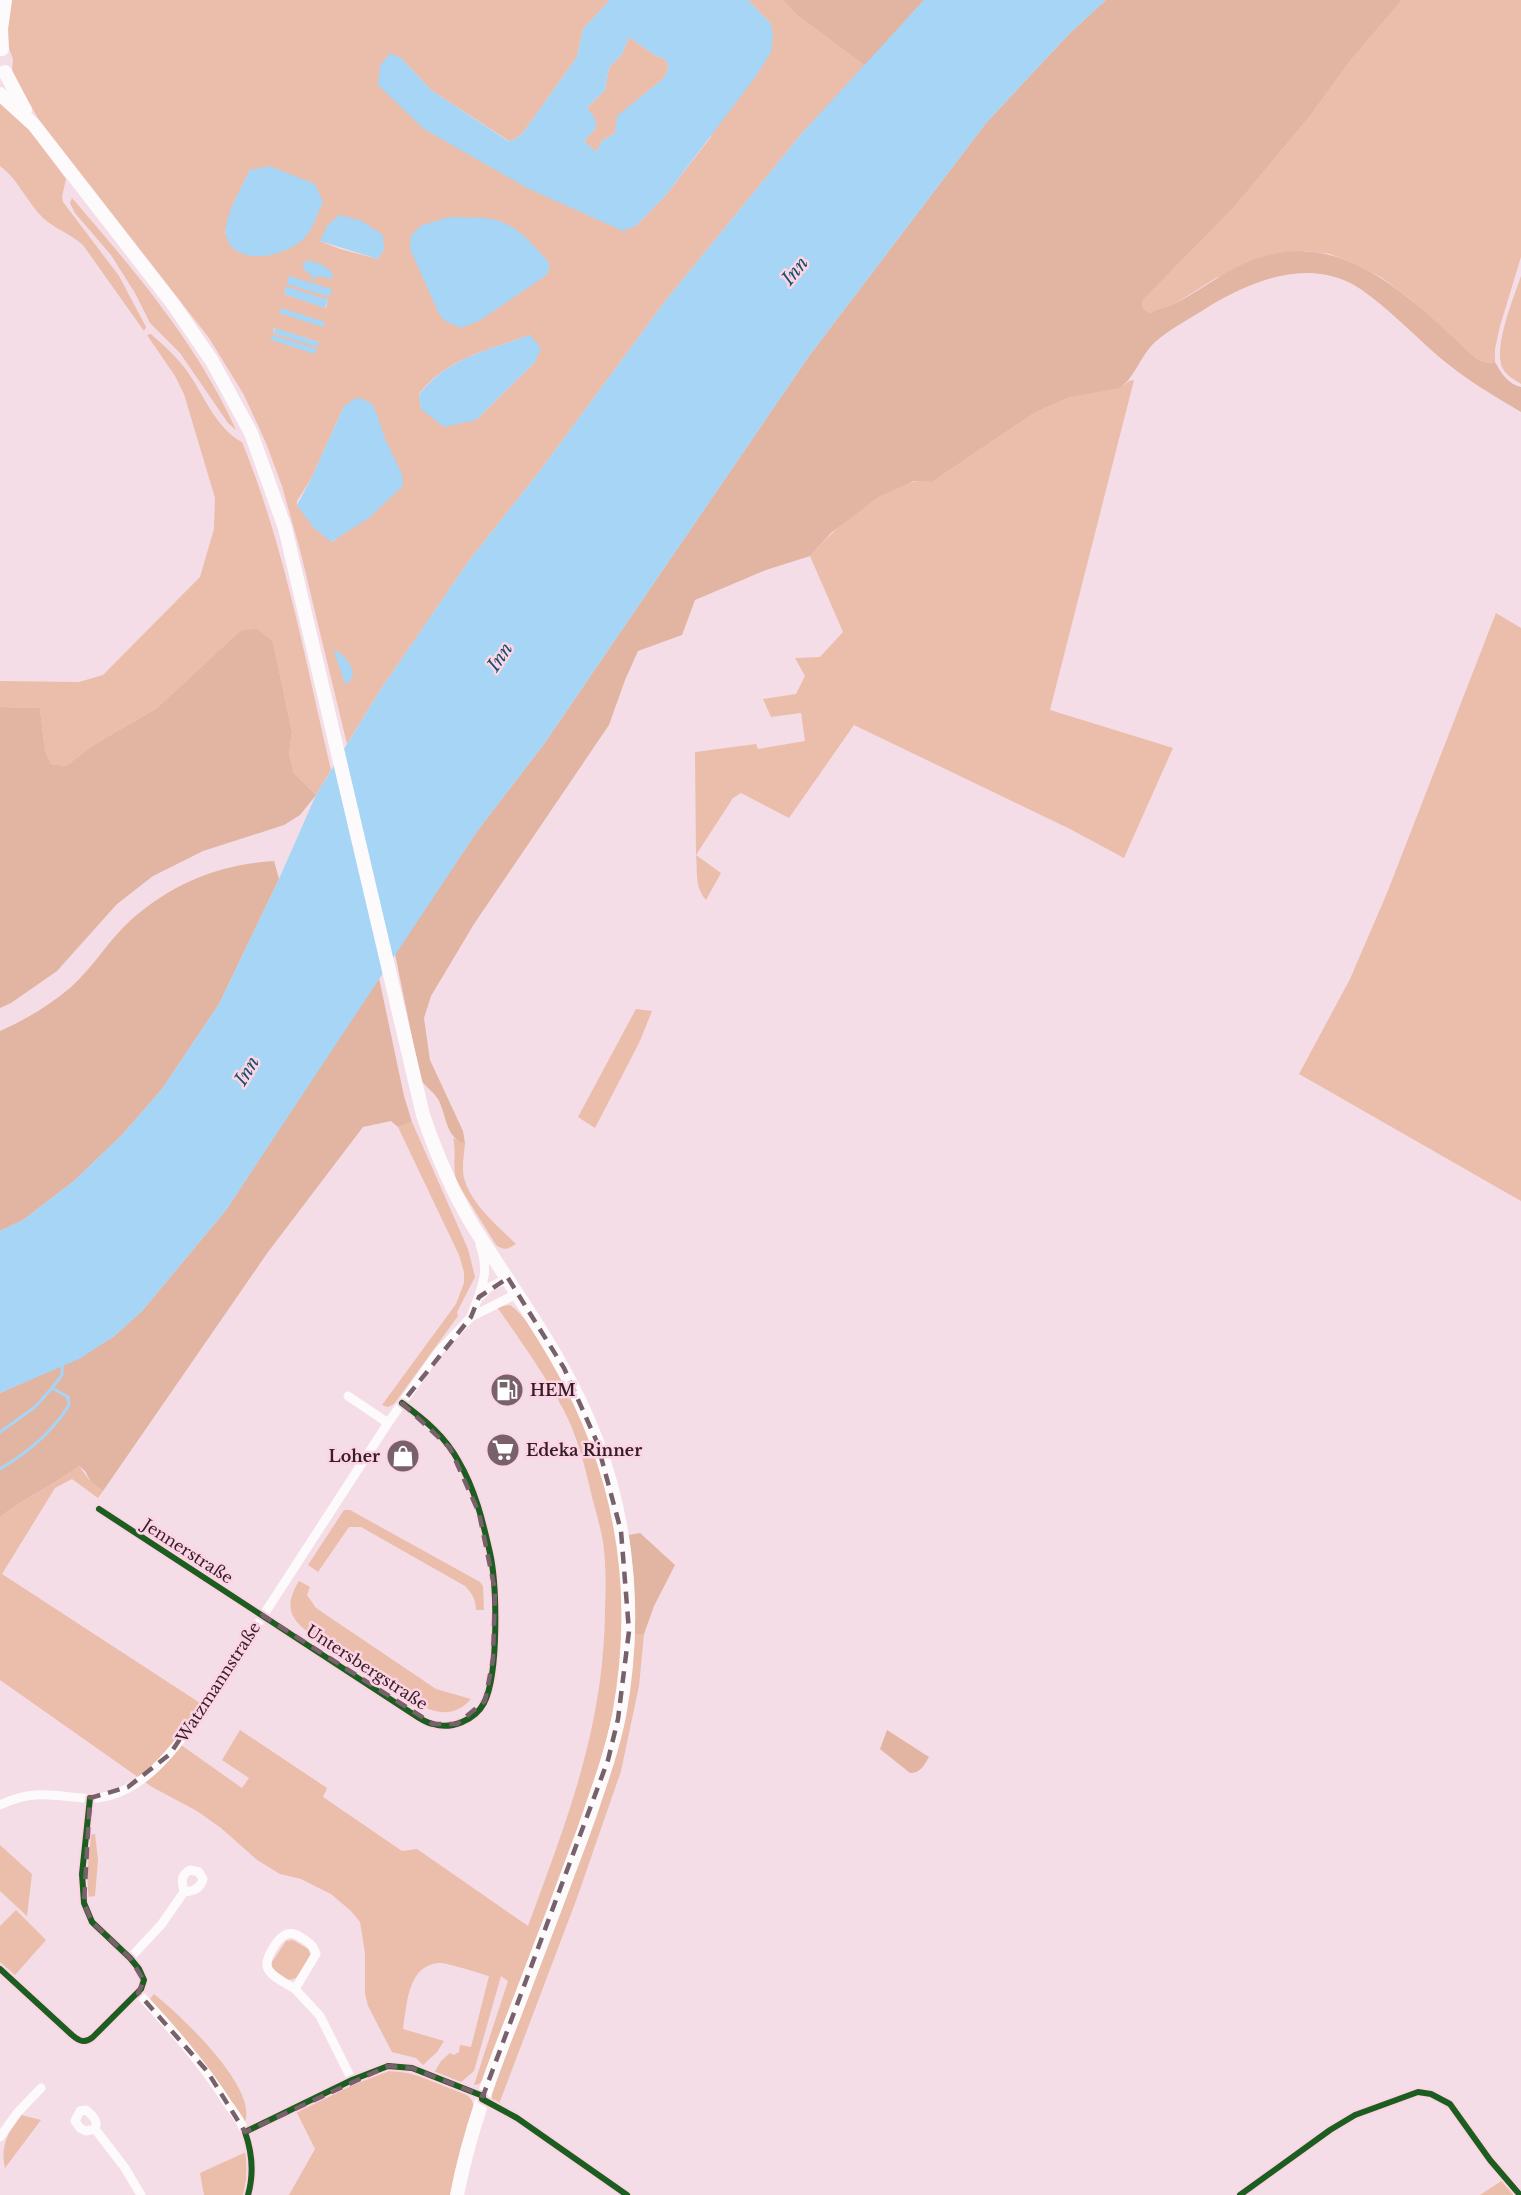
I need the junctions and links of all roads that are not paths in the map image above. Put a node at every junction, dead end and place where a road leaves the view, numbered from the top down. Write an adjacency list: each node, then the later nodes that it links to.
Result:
1 (5, 0): 2 (main road); 3 (main road)
2 (0, 8)
3 (1, 48): 4 (main road)
4 (3, 76): 6 (main road)
5 (0, 94): 6 (main road)
6 (34, 125): 7 (main road)
7 (470, 1220): 8 (main road); 10 (street, Watzmannstraße)
8 (508, 1278): 9 (main road); 10 (street)
9 (518, 1293): 11 (street, Watzmannstraße); 26 (main road)
10 (479, 1298): 11 (street, Watzmannstraße)
11 (471, 1317): 13 (street, Watzmannstraße)
12 (348, 1396): 14 (street)
13 (402, 1403): 14 (street, Watzmannstraße); 16 (street, Untersbergstraße)
14 (388, 1423): 16 (street, Watzmannstraße)
15 (99, 1509): 16 (street, Jennerstraße)
16 (262, 1615): 17 (street, Watzmannstraße)
17 (90, 1798): 18 (street, Watzmannstraße); 20 (street)
18 (0, 1805)
19 (184, 1893): 20 (street)
20 (130, 1958): 23 (street)
21 (0, 1969): 23 (street)
22 (295, 1989): 22 (street); 24 (street)
23 (138, 1993): 28 (street)
24 (352, 2080): 26 (street); 28 (street)
25 (41, 2088): 29 (street)
26 (482, 2098): 32 (main road)
27 (94, 2129): 30 (street)
28 (245, 2132): 31 (street)
29 (0, 2137)
30 (141, 2195)
31 (248, 2195)
32 (457, 2195)
33 (1240, 2195): 34 (street)
34 (1520, 2195)

